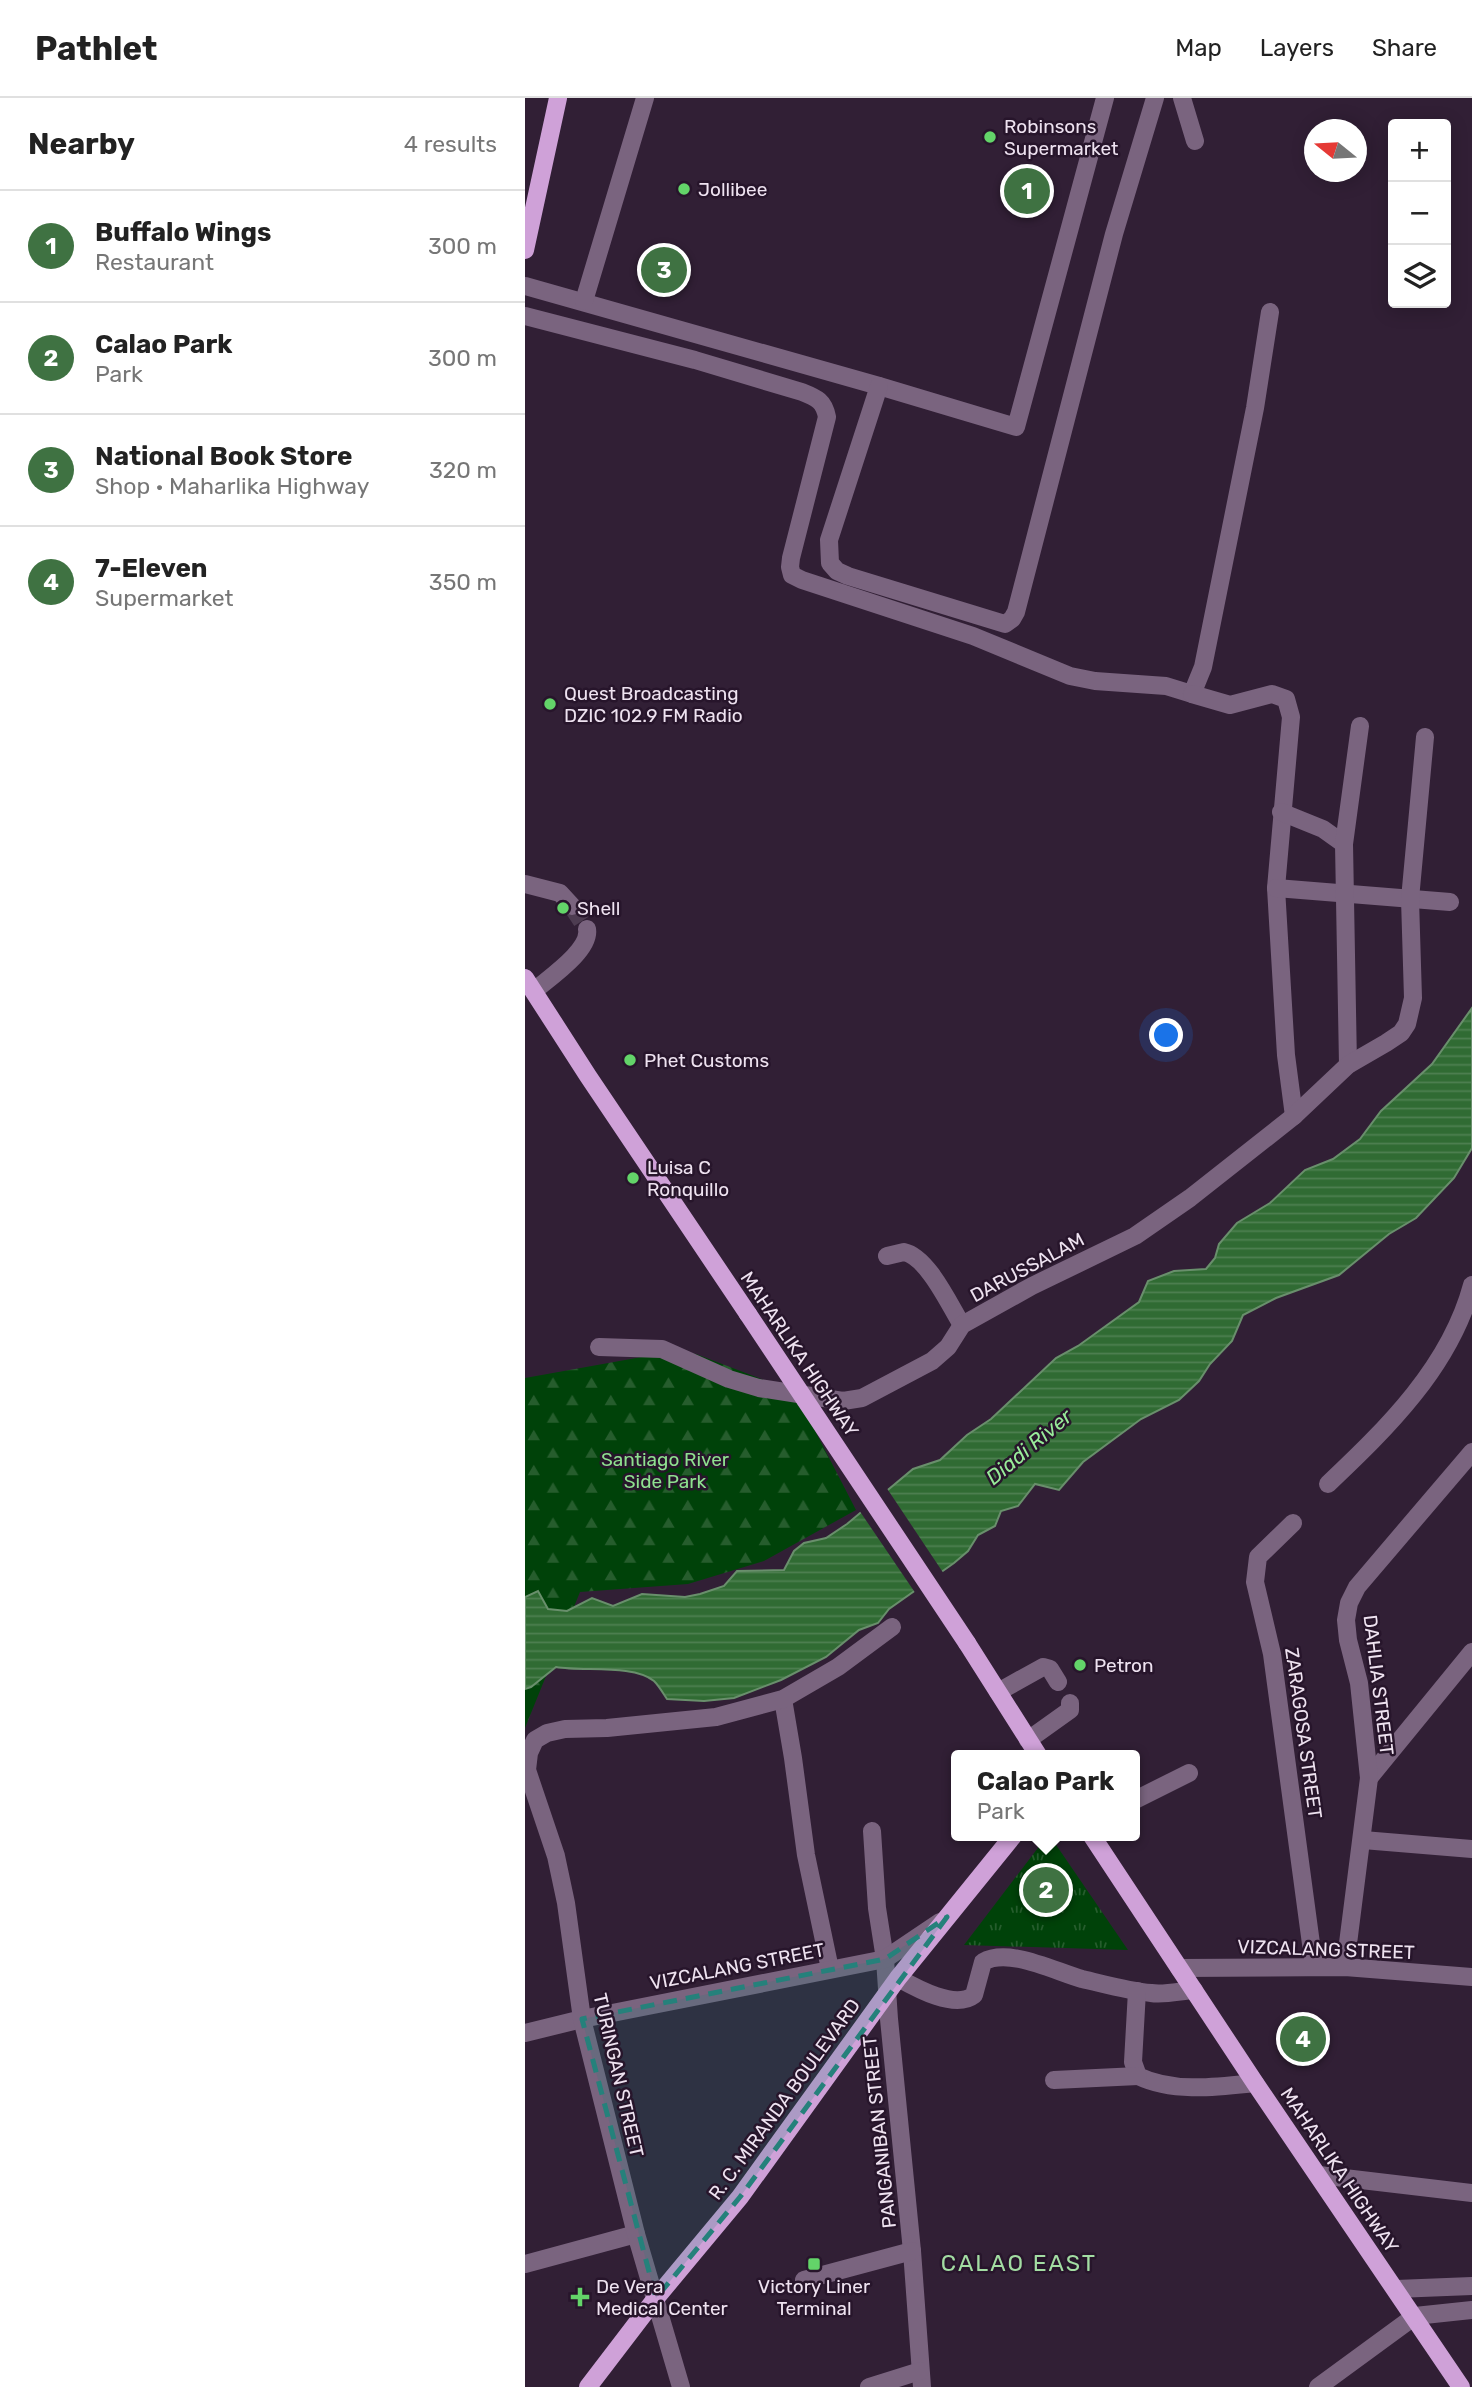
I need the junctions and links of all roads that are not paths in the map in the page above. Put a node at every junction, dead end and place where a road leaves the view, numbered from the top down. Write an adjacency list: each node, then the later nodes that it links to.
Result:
1 (558, 98): 7 (main road)
2 (645, 98): 9 (street)
3 (1105, 98): 12 (street)
4 (1155, 98): 12 (street)
5 (1182, 98): 6 (street)
6 (1195, 141)
7 (525, 250)
8 (525, 286): 9 (street)
9 (584, 301): 12 (street)
10 (1270, 313): 13 (street)
11 (525, 316): 13 (street)
12 (879, 386)
13 (1192, 694): 16 (street)
14 (1360, 726): 17 (street)
15 (1426, 737): 21 (street, DARUSSALAM)
16 (1281, 812): 17 (street); 19 (street)
17 (1344, 844): 20 (street)
18 (525, 884): 23 (street)
19 (1276, 888): 20 (street); 27 (street)
20 (1343, 893): 21 (street); 26 (street)
21 (1410, 898): 22 (street); 26 (street, DARUSSALAM)
22 (1450, 902)
23 (572, 906)
24 (587, 929): 25 (street)
25 (529, 984): 38 (main road, MAHARLIKA HIGHWAY, bridge)
26 (1348, 1065): 27 (street, DARUSSALAM)
27 (1294, 1116): 30 (street, DARUSSALAM)
28 (887, 1256): 30 (street)
29 (1472, 1285): 33 (street)
30 (961, 1325): 31 (street, DARUSSALAM)
31 (599, 1347)
32 (1472, 1452): 44 (street, DAHLIA STREET)
33 (1328, 1484)
34 (1293, 1522): 53 (street, ZARAGOSA STREET)
35 (892, 1627): 39 (street)
36 (1472, 1652): 44 (street)
37 (1058, 1682): 38 (street)
38 (998, 1692): 41 (main road, MAHARLIKA HIGHWAY)
39 (783, 1699): 56 (street); 61 (street, TURINGAN STREET)
40 (1070, 1703): 41 (street)
41 (1028, 1740): 42 (main road, MAHARLIKA HIGHWAY)
42 (1035, 1750)
43 (1189, 1773): 45 (street)
44 (1369, 1778): 47 (street, DAHLIA STREET)
45 (1140, 1798)
46 (871, 1831): 52 (street, PANGANIBAN STREET)
47 (1363, 1840): 50 (street); 54 (street, DAHLIA STREET)
48 (1009, 1841): 51 (main road, R. C. MIRANDA BOULEVARD)
49 (1094, 1841): 55 (main road, MAHARLIKA HIGHWAY)
50 (1472, 1849)
51 (947, 1917): 52 (street, VIZCALANG STREET); 58 (main road, R. C. MIRANDA BOULEVARD)
52 (885, 1959): 56 (street, VIZCALANG STREET); 58 (street, PANGANIBAN STREET)
53 (1314, 1966): 54 (street, VIZCALANG STREET); 55 (street, VIZCALANG STREET)
54 (1345, 1967): 57 (street, VIZCALANG STREET)
55 (1179, 1968): 60 (main road, MAHARLIKA HIGHWAY)
56 (830, 1969): 61 (street, VIZCALANG STREET)
57 (1472, 1977)
58 (893, 1985): 59 (street); 69 (street, PANGANIBAN STREET); 74 (main road, R. C. MIRANDA BOULEVARD)
59 (1137, 1990): 60 (street); 63 (street)
60 (1194, 1990): 65 (main road, MAHARLIKA HIGHWAY)
61 (582, 2019): 62 (street, VIZCALANG STREET); 68 (street, TURINGAN STREET)
62 (525, 2033)
63 (1138, 2076): 64 (street); 65 (street)
64 (1054, 2080)
65 (1255, 2083): 66 (main road, MAHARLIKA HIGHWAY)
66 (1319, 2175): 67 (street); 73 (main road, MAHARLIKA HIGHWAY)
67 (1472, 2193)
68 (636, 2234): 70 (street); 74 (street, TURINGAN STREET)
69 (912, 2251): 71 (street); 77 (street, PANGANIBAN STREET)
70 (525, 2264)
71 (804, 2280)
72 (1472, 2286): 73 (street)
73 (1396, 2289): 76 (main road, MAHARLIKA HIGHWAY)
74 (656, 2298): 78 (main road, R. C. MIRANDA BOULEVARD); 79 (street, TURINGAN STREET)
75 (1472, 2310): 76 (street)
76 (1415, 2316): 81 (street); 82 (main road, MAHARLIKA HIGHWAY)
77 (921, 2379): 80 (street)
78 (588, 2387)
79 (681, 2387)
80 (869, 2387)
81 (1318, 2387)
82 (1461, 2387)

